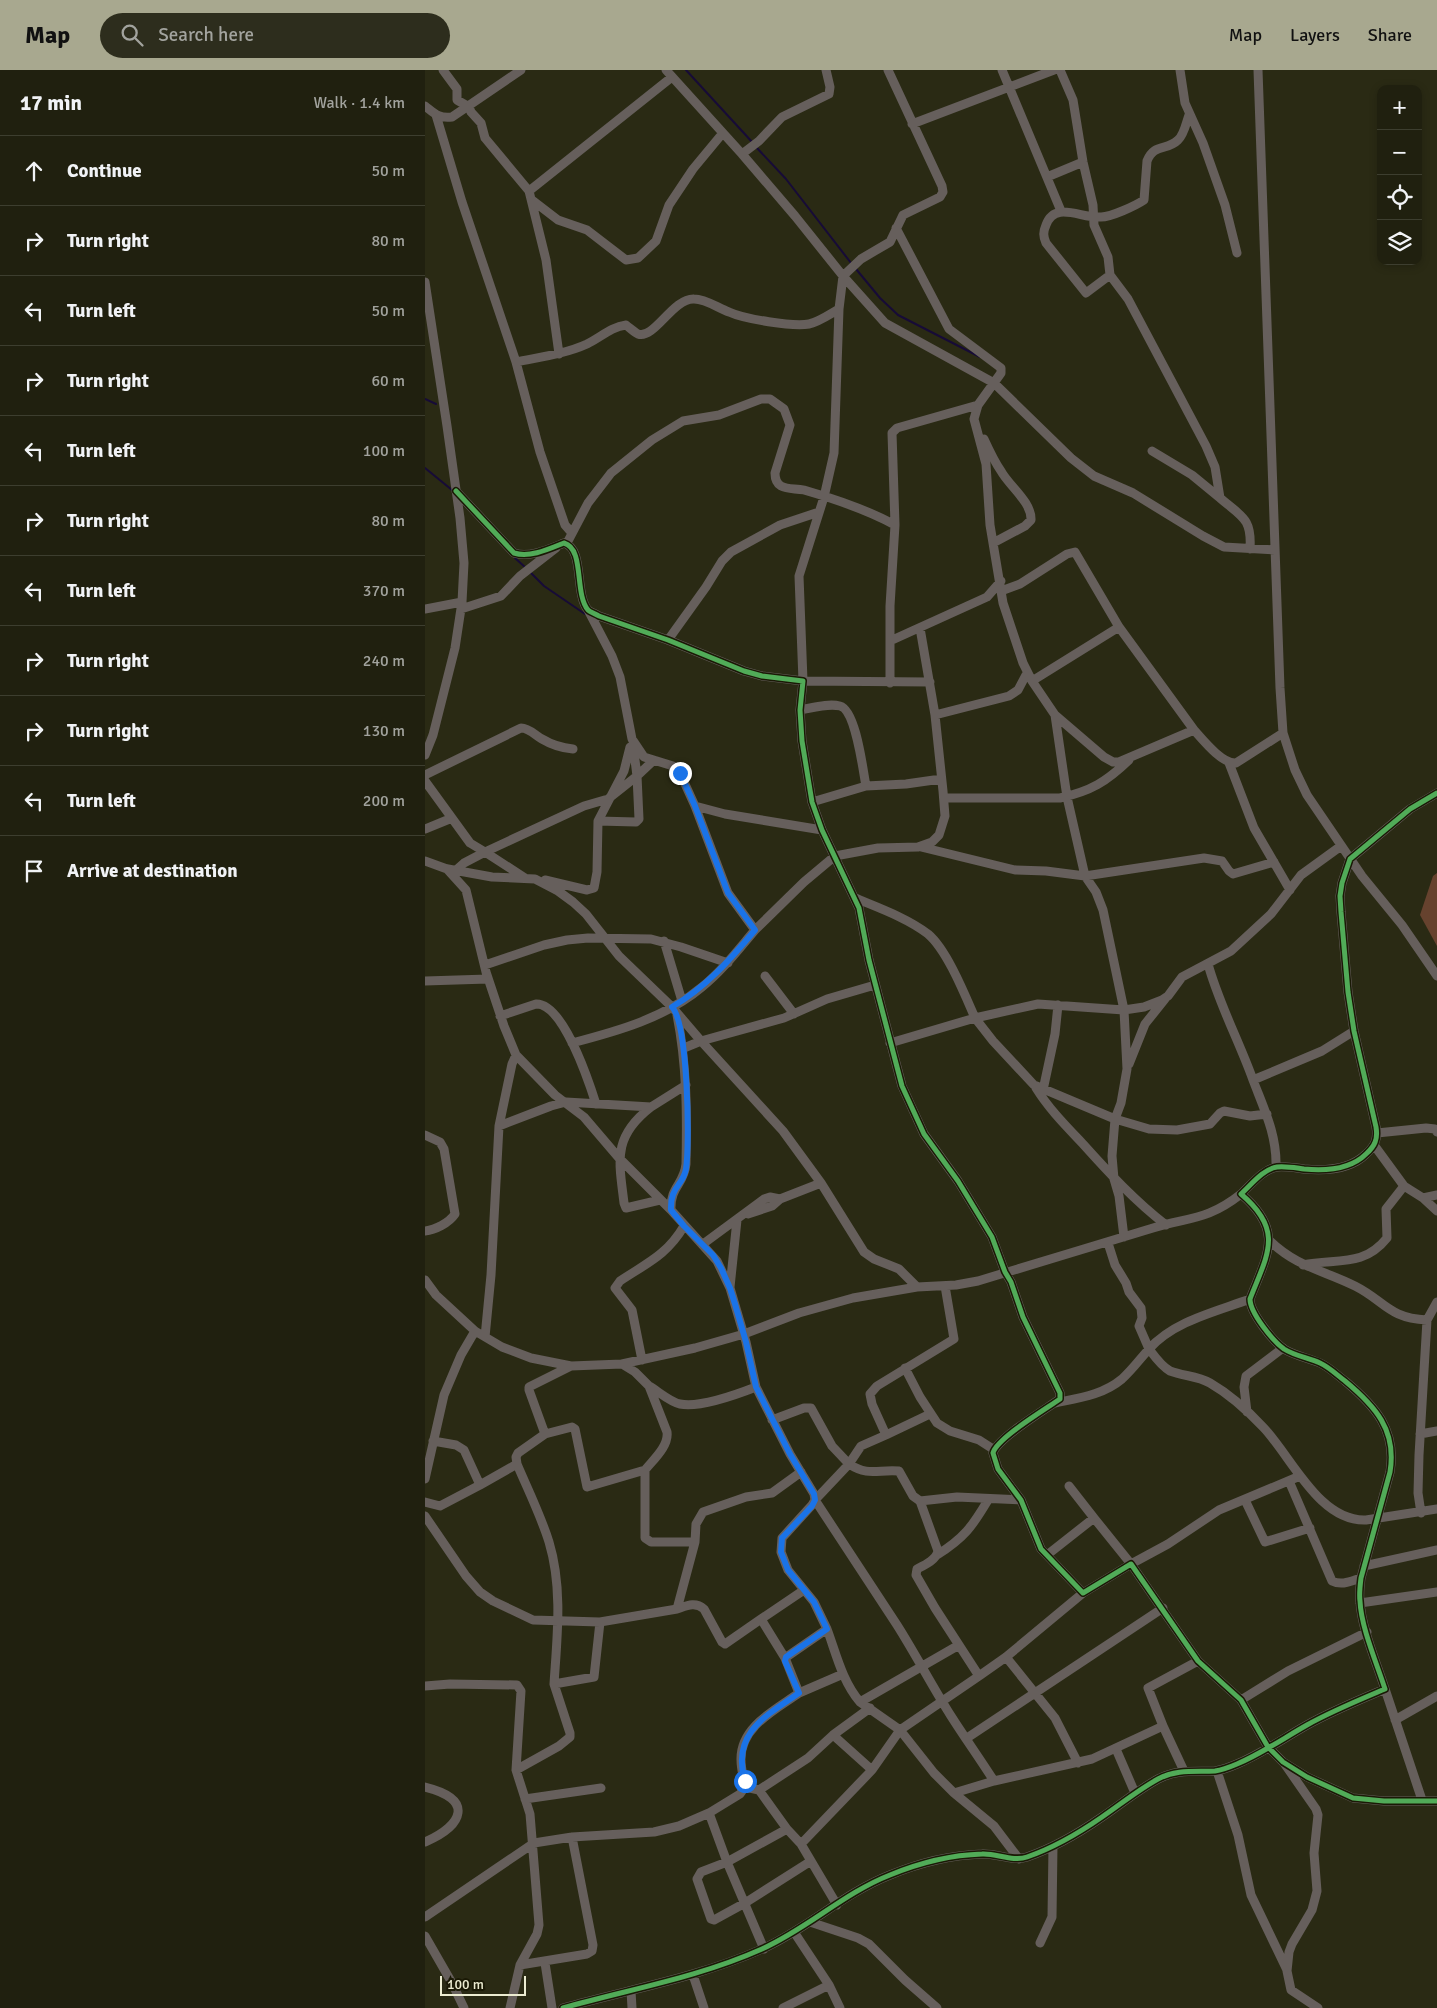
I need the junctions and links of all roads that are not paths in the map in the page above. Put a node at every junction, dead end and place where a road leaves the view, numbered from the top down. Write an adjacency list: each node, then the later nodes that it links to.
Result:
1 (443, 70): 13 (street)
2 (521, 70): 13 (street)
3 (826, 70): 18 (street)
4 (888, 70): 16 (street)
5 (1002, 70): 11 (street)
6 (1054, 70): 11 (street)
7 (1060, 70): 19 (street)
8 (1180, 70): 14 (street)
9 (1258, 70): 46 (street)
10 (669, 74): 17 (street); 21 (street)
11 (1009, 87): 16 (street); 20 (street)
12 (425, 106): 15 (street)
13 (469, 106): 15 (street); 21 (street)
14 (1189, 115): 24 (street); 26 (street)
15 (436, 116): 32 (street)
16 (912, 124): 25 (street)
17 (722, 134): 18 (street); 22 (street)
18 (742, 154): 28 (street)
19 (1083, 162): 20 (street); 24 (street)
20 (1047, 177): 23 (street)
21 (529, 191): 22 (street)
22 (532, 200): 31 (street)
23 (1061, 210): 24 (street); 27 (street)
24 (1094, 218): 27 (street)
25 (897, 228): 28 (street); 33 (street)
26 (1237, 253)
27 (1110, 275): 39 (street)
28 (843, 276): 30 (street); 33 (street)
29 (425, 282): 37 (street)
30 (839, 309): 31 (street); 38 (street)
31 (559, 354): 32 (street)
32 (515, 362): 42 (street)
33 (995, 383): 34 (street); 45 (street)
34 (978, 405): 35 (street); 41 (street)
35 (974, 419): 43 (street); 43 (street)
36 (1152, 451): 39 (street)
37 (456, 490): 44 (street); 49 (street)
38 (824, 497): 40 (street); 41 (street); 42 (street)
39 (1220, 498): 45 (street)
40 (819, 512): 54 (street); 57 (street)
41 (895, 525): 55 (street)
42 (572, 533): 44 (street)
43 (993, 543): 47 (street)
44 (563, 544): 49 (street); 51 (street)
45 (1250, 549): 46 (street)
46 (1275, 550): 64 (street)
47 (1001, 581): 48 (street); 53 (street)
48 (1001, 591): 52 (street); 56 (street)
49 (461, 606): 50 (street); 65 (street)
50 (425, 609)
51 (588, 610): 54 (street); 66 (street)
52 (1119, 626): 56 (street); 63 (street)
53 (920, 628): 55 (street); 58 (street)
54 (668, 640): 57 (street)
55 (890, 641): 59 (street)
56 (1029, 677): 61 (street); 62 (street)
57 (803, 681): 59 (street); 60 (street)
58 (930, 682): 59 (street); 61 (street)
59 (890, 683)
60 (800, 710): 76 (street); 81 (street)
61 (935, 715): 74 (street)
62 (1055, 715): 69 (street); 78 (street)
63 (1194, 730): 69 (street); 71 (street)
64 (1283, 733): 71 (street); 87 (street)
65 (429, 735): 68 (street)
66 (632, 739): 70 (street); 73 (street); 79 (street)
67 (573, 750): 72 (street)
68 (425, 755)
69 (1133, 758): 78 (street)
70 (654, 760): 73 (street); 82 (street)
71 (1229, 763): 93 (street)
72 (425, 775)
73 (637, 776): 79 (street); 84 (street)
74 (941, 779): 76 (street); 80 (street)
75 (425, 781): 83 (street)
76 (866, 786): 81 (street)
77 (1437, 793): 91 (street)
78 (1067, 797): 80 (street); 95 (street)
79 (608, 798): 84 (street); 89 (street)
80 (944, 798): 88 (street)
81 (812, 802): 86 (street)
82 (695, 806): 86 (street); 100 (street)
83 (453, 818): 85 (street); 89 (street)
84 (598, 822): 97 (street)
85 (425, 829)
86 (821, 830): 90 (street)
87 (1341, 846): 91 (street); 98 (street)
88 (918, 847): 90 (street); 95 (street)
89 (485, 852): 94 (street); 96 (street)
90 (835, 856): 99 (street); 100 (street)
91 (1350, 859): 107 (street); 119 (street)
92 (425, 861): 94 (street)
93 (1274, 862): 95 (street); 98 (street)
94 (451, 870): 96 (street); 105 (street)
95 (1085, 876): 115 (street)
96 (525, 878): 97 (street)
97 (539, 880): 101 (street)
98 (1291, 890): 104 (street)
99 (855, 898): 110 (street); 118 (street)
100 (755, 930): 103 (street)
101 (605, 938): 102 (street); 105 (street); 114 (street)
102 (664, 941): 103 (street); 112 (street)
103 (727, 963): 112 (street)
104 (1208, 964): 111 (street); 126 (street)
105 (485, 965): 108 (street)
106 (765, 976): 116 (street)
107 (1437, 976)
108 (488, 979): 109 (street); 117 (street)
109 (425, 981)
110 (875, 985): 116 (street); 122 (street)
111 (1168, 996): 115 (street); 125 (street)
112 (682, 1001): 114 (street)
113 (1058, 1005): 115 (street); 118 (street); 128 (street)
114 (674, 1009): 120 (street); 121 (street); 123 (street)
115 (1124, 1010): 125 (street)
116 (794, 1014): 120 (street)
117 (500, 1016): 121 (street); 124 (street)
118 (975, 1018): 122 (street); 128 (street)
119 (1354, 1031): 126 (street); 136 (street)
120 (701, 1041): 123 (street); 142 (street)
121 (572, 1043): 130 (street)
122 (891, 1043): 159 (street)
123 (684, 1048): 127 (street)
124 (516, 1055): 129 (street); 134 (street)
125 (1127, 1068): 133 (street)
126 (1253, 1080): 132 (street)
127 (687, 1085): 131 (street); 148 (street)
128 (1039, 1088): 133 (street); 141 (street)
129 (566, 1102): 130 (street); 134 (street); 139 (street)
130 (596, 1104): 131 (street)
131 (651, 1108): 139 (street)
132 (1267, 1114): 133 (street); 140 (street)
133 (1115, 1119): 141 (street)
134 (499, 1126): 169 (street)
135 (1437, 1132): 136 (street)
136 (1377, 1133): 138 (street)
137 (425, 1135): 153 (street)
138 (1374, 1145): 140 (street); 143 (street)
139 (619, 1158): 147 (street); 147 (street)
140 (1276, 1167): 144 (street)
141 (1114, 1179): 151 (street); 154 (street)
142 (821, 1183): 150 (street); 162 (street)
143 (1404, 1186): 146 (street); 158 (street)
144 (1241, 1194): 151 (street); 155 (street)
145 (1437, 1195): 146 (street)
146 (1423, 1198): 149 (street)
147 (660, 1200): 148 (street)
148 (671, 1210): 152 (street)
149 (1437, 1211)
150 (739, 1218): 157 (street); 163 (street)
151 (1167, 1225): 154 (street)
152 (684, 1226): 157 (street); 172 (street)
153 (425, 1231)
154 (1124, 1237): 156 (street)
155 (1270, 1241): 158 (street); 164 (street)
156 (1108, 1243): 159 (street); 171 (street)
157 (703, 1244): 163 (street)
158 (1303, 1265): 166 (street)
159 (1005, 1272): 161 (street); 178 (street)
160 (425, 1280): 167 (street)
161 (945, 1286): 162 (street); 175 (street)
162 (917, 1287): 168 (street)
163 (730, 1288): 168 (street)
164 (1250, 1299): 170 (street); 171 (street)
165 (1437, 1302): 166 (street)
166 (1427, 1320): 184 (street)
167 (475, 1331): 169 (street); 186 (street)
168 (744, 1334): 172 (street); 177 (street)
169 (485, 1337): 174 (street)
170 (1283, 1348): 179 (street); 207 (street)
171 (1149, 1349): 178 (street); 179 (street)
172 (642, 1360): 173 (street)
173 (622, 1364): 174 (street); 176 (street)
174 (571, 1366): 183 (street)
175 (905, 1368): 180 (street); 185 (street)
176 (649, 1386): 177 (street); 190 (street)
177 (756, 1387): 181 (street)
178 (1055, 1403): 187 (street)
179 (1247, 1412): 192 (street)
180 (930, 1414): 185 (street); 187 (street)
181 (772, 1420): 189 (street); 191 (street)
182 (1437, 1431): 184 (street)
183 (545, 1434): 188 (street); 190 (street)
184 (1420, 1434): 204 (street)
185 (886, 1435): 189 (street)
186 (433, 1441): 193 (street); 195 (street)
187 (993, 1449): 199 (street)
188 (517, 1464): 195 (street); 223 (street)
189 (849, 1464): 197 (street); 201 (street)
190 (645, 1470): 209 (street)
191 (801, 1472): 197 (street); 209 (street)
192 (1300, 1476): 194 (street); 207 (street)
193 (425, 1478)
194 (1289, 1481): 200 (street); 208 (street)
195 (480, 1485): 202 (street)
196 (1069, 1486): 206 (street)
197 (815, 1500): 216 (street); 231 (street)
198 (988, 1500): 199 (street); 201 (street); 211 (street)
199 (1021, 1500): 212 (street)
200 (1245, 1500): 208 (street); 213 (street)
201 (920, 1501): 211 (street)
202 (425, 1502)
203 (1437, 1509): 204 (street)
204 (1421, 1513): 207 (street)
205 (425, 1516): 223 (street)
206 (1094, 1518): 212 (street); 213 (street)
207 (1377, 1518): 214 (street)
208 (1310, 1528): 215 (street)
209 (695, 1542): 220 (street)
210 (1437, 1550): 214 (street)
211 (937, 1555): 227 (street)
212 (1047, 1555): 218 (street)
213 (1131, 1564): 218 (street); 221 (street)
214 (1364, 1566): 215 (street)
215 (1361, 1578): 219 (street)
216 (804, 1590): 222 (street); 225 (street)
217 (1437, 1592): 219 (street)
218 (1083, 1593): 228 (street)
219 (1360, 1603): 226 (street)
220 (677, 1608): 222 (street); 224 (street)
221 (1163, 1608): 230 (street); 237 (street)
222 (761, 1619): 229 (street)
223 (558, 1622): 224 (street); 234 (street)
224 (601, 1622): 234 (street)
225 (827, 1629): 229 (street); 232 (street)
226 (1367, 1632): 236 (street); 240 (street)
227 (959, 1645): 231 (street); 233 (street)
228 (1006, 1657): 233 (street); 237 (street)
229 (785, 1658): 238 (street)
230 (1198, 1660): 240 (street); 245 (street)
231 (922, 1667): 241 (street); 242 (street)
232 (843, 1674): 238 (street); 241 (street)
233 (979, 1676): 242 (street)
234 (554, 1684): 253 (street)
235 (425, 1686): 253 (street)
236 (1385, 1689): 244 (street); 249 (street)
237 (1036, 1692): 248 (street); 252 (street)
238 (799, 1693): 259 (street)
239 (1437, 1696): 244 (street)
240 (1241, 1700): 249 (street)
241 (859, 1702): 243 (street)
242 (943, 1702): 246 (street); 248 (street)
243 (869, 1708): 246 (street); 247 (street)
244 (1395, 1720): 265 (street)
245 (1163, 1726): 250 (street); 255 (street)
246 (899, 1730): 254 (street); 262 (street)
247 (833, 1735): 254 (street); 261 (street)
248 (967, 1738): 257 (street)
249 (1268, 1748): 251 (street); 256 (street)
250 (1116, 1749): 252 (street); 263 (street)
251 (1283, 1762): 265 (street); 288 (street)
252 (1078, 1763): 257 (street)
253 (516, 1770): 264 (street)
254 (872, 1770): 272 (street)
255 (1184, 1770): 256 (street); 263 (street)
256 (1217, 1771): 288 (street)
257 (994, 1781): 262 (street)
258 (425, 1786): 270 (street)
259 (745, 1787): 261 (street); 267 (street)
260 (601, 1788): 264 (street)
261 (759, 1790): 268 (street)
262 (954, 1793): 274 (street)
263 (1135, 1793): 273 (street)
264 (525, 1799): 271 (street)
265 (1422, 1800): 266 (street)
266 (1437, 1801)
267 (709, 1813): 269 (street); 276 (street)
268 (787, 1829): 272 (street); 276 (street)
269 (572, 1837): 271 (street); 286 (street)
270 (425, 1842)
271 (533, 1843): 279 (street); 287 (street)
272 (801, 1844): 275 (street)
273 (1053, 1846): 274 (street); 283 (street)
274 (1019, 1859): 278 (street)
275 (811, 1861): 277 (street); 278 (street)
276 (727, 1862): 277 (street); 277 (street)
277 (745, 1903): 284 (street)
278 (837, 1905): 280 (street)
279 (425, 1917)
280 (810, 1922): 281 (street); 301 (street)
281 (794, 1932): 284 (street); 290 (street)
282 (425, 1936): 285 (street)
283 (1040, 1942)
284 (763, 1948): 289 (street)
285 (427, 1949): 293 (street)
286 (545, 1963): 287 (street); 295 (street)
287 (520, 1965): 294 (street)
288 (1287, 1971): 302 (street)
289 (693, 1976): 291 (street); 298 (street)
290 (829, 1985): 299 (street); 300 (street)
291 (631, 1991): 292 (street); 297 (street)
292 (587, 2005): 296 (street)
293 (463, 2008)
294 (510, 2008)
295 (552, 2008)
296 (563, 2008)
297 (632, 2008)
298 (704, 2008)
299 (783, 2008)
300 (840, 2008)
301 (937, 2008)
302 (1318, 2008)

